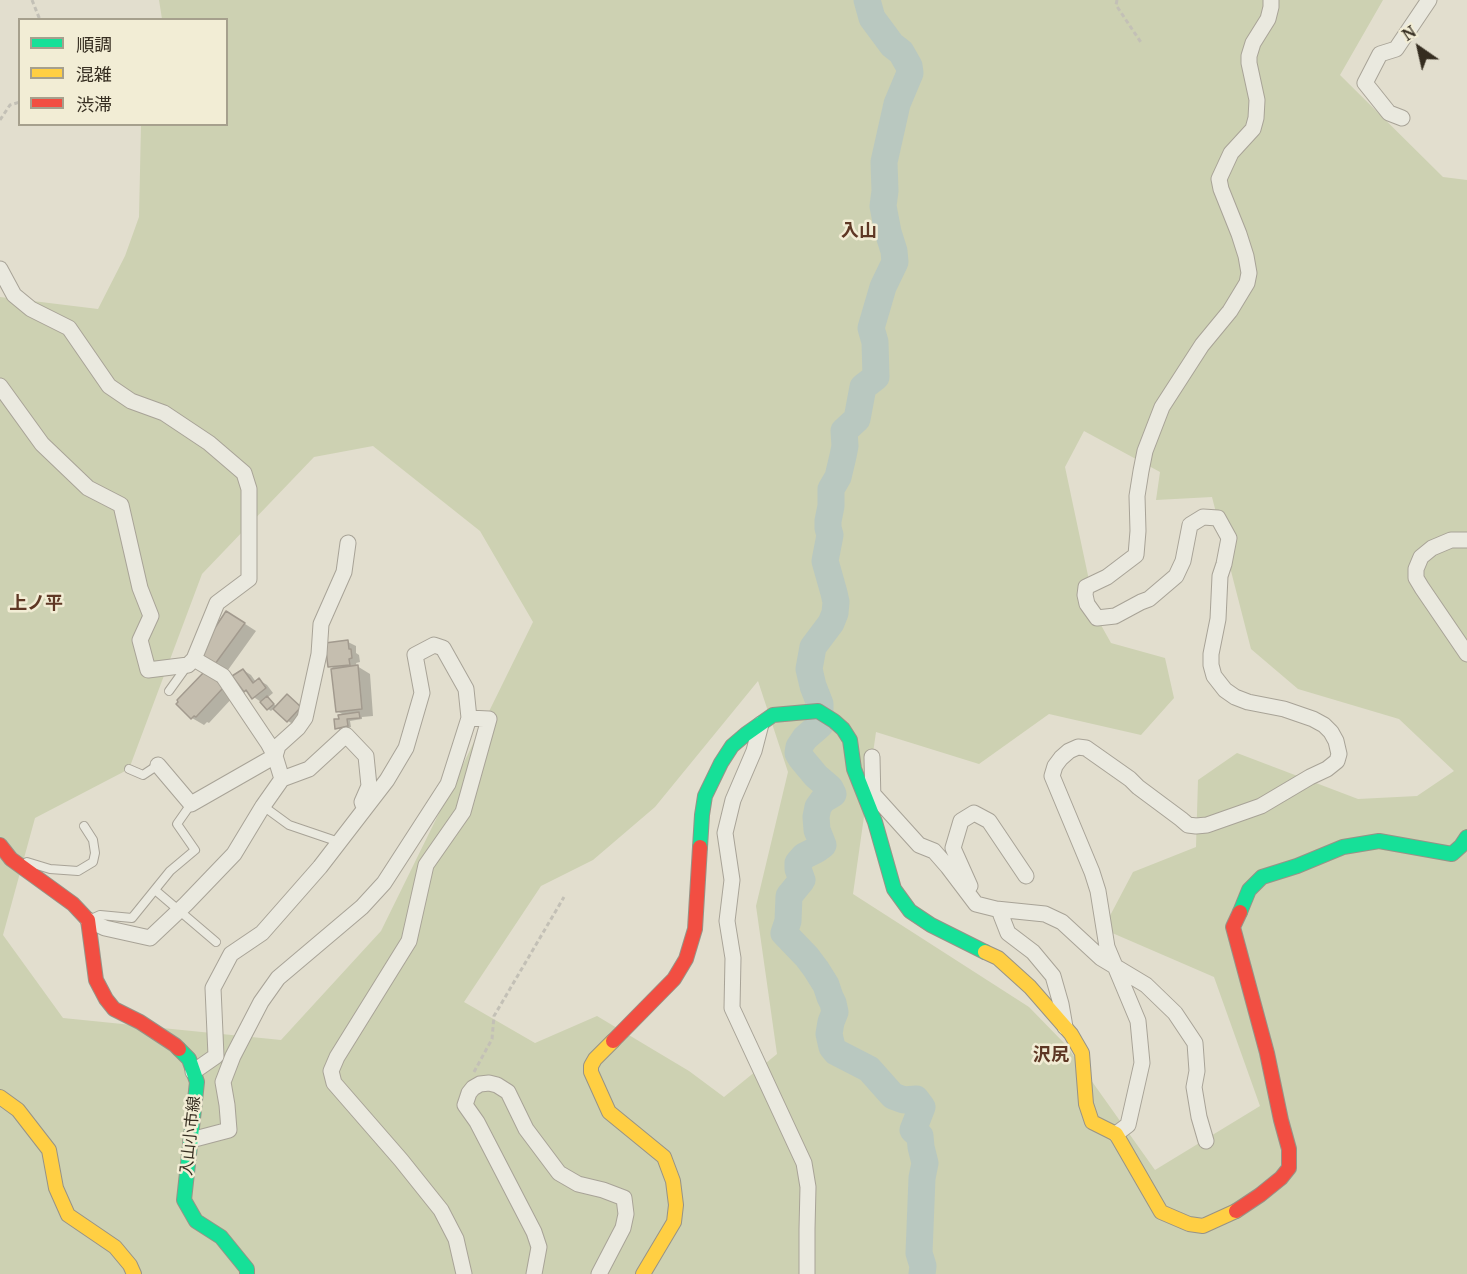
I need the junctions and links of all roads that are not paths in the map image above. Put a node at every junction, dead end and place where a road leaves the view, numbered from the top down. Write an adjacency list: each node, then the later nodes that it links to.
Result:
1 (1271, 0): 35 (street)
2 (1430, 0): 3 (street)
3 (1402, 118)
4 (0, 269): 9 (street)
5 (0, 386): 9 (street)
6 (1467, 540): 8 (street)
7 (348, 543): 13 (street)
8 (1467, 654)
9 (191, 662): 10 (lane); 13 (street)
10 (169, 692)
11 (469, 718): 21 (street); 40 (street); 44 (street)
12 (761, 724): 22 (street); 47 (street); 48 (street)
13 (275, 756): 17 (street); 19 (street)
14 (872, 757): 18 (street)
15 (158, 765): 16 (lane); 19 (street)
16 (129, 770)
17 (282, 779): 20 (street); 21 (street)
18 (872, 793): 22 (street); 30 (street)
19 (192, 804): 29 (lane)
20 (263, 806): 25 (lane); 31 (street)
21 (364, 811): 25 (street)
22 (873, 817): 36 (street)
23 (84, 826): 27 (lane)
24 (1467, 837): 39 (street)
25 (339, 842): 37 (street)
26 (0, 845): 27 (street)
27 (11, 859): 33 (street)
28 (1026, 876): 30 (street)
29 (155, 890): 31 (lane); 33 (lane)
30 (968, 893): 32 (street)
31 (180, 910): 33 (street); 34 (lane)
32 (999, 910): 35 (street); 36 (street)
33 (87, 921): 37 (street, 入山小市線)
34 (216, 942)
35 (1115, 967): 39 (street); 41 (street)
36 (1065, 1027): 39 (street)
37 (193, 1072): 40 (street, 入山小市線)
38 (0, 1097): 42 (street)
39 (1116, 1134)
40 (191, 1140): 43 (street, 入山小市線)
41 (1206, 1142)
42 (134, 1274)
43 (247, 1274)
44 (464, 1274)
45 (534, 1274): 46 (street)
46 (599, 1274)
47 (643, 1274)
48 (807, 1274)

